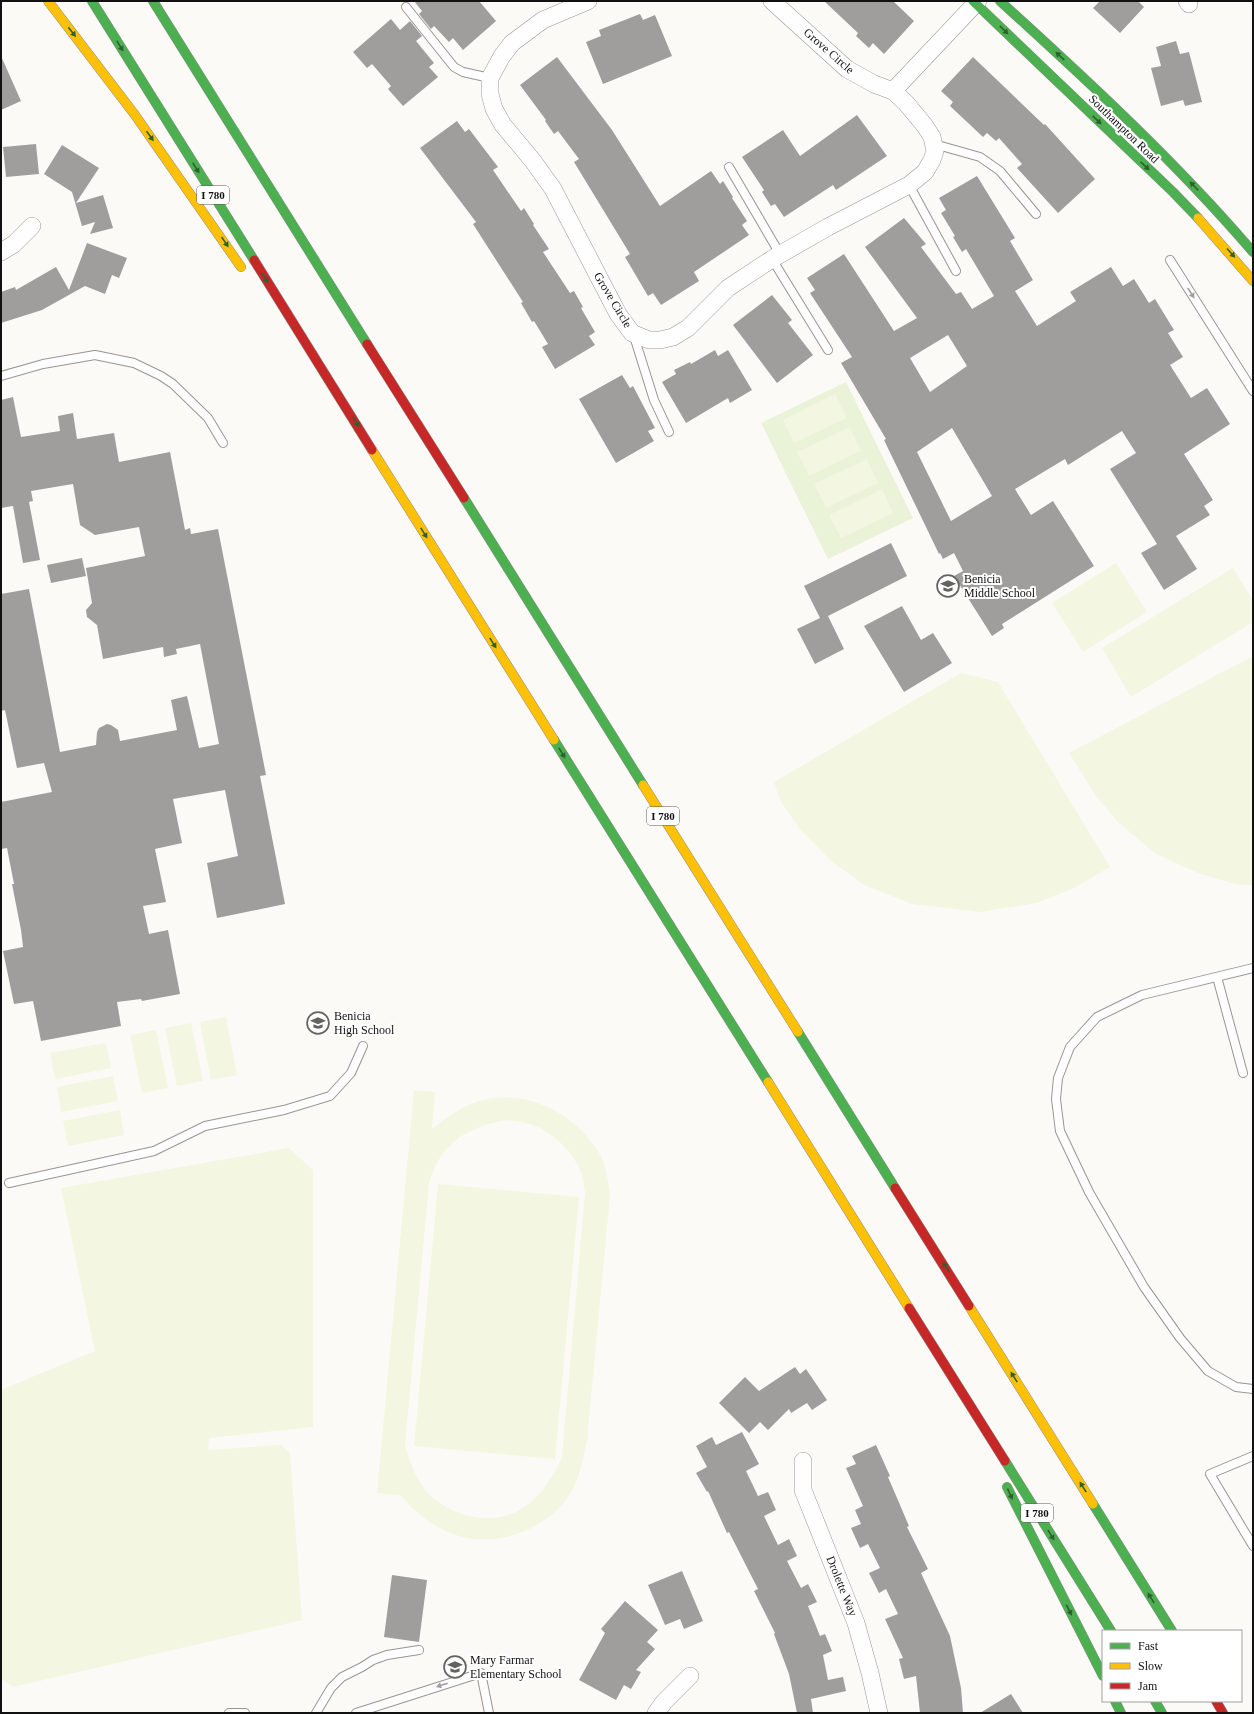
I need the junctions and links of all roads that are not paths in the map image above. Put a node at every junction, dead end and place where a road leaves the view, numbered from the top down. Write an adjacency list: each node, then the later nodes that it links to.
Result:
1 (48, 1): 21 (main road, one-way to 21)
2 (92, 1): 27 (main road, I 780, one-way to 27)
3 (153, 1): 44 (main road, I 780, one-way to 3)
4 (588, 1): 9 (street)
5 (772, 1): 10 (street, Grove Circle)
6 (1000, 1): 17 (main road, Southampton Road, one-way to 6)
7 (975, 2): 10 (street); 22 (main road, Southampton Road, one-way to 22)
8 (406, 8): 9 (lane)
9 (490, 78): 24 (street, Grove Circle)
10 (893, 92): 11 (street, Grove Circle)
11 (934, 144): 13 (street, Grove Circle); 14 (lane)
12 (729, 167): 18 (lane)
13 (909, 185): 18 (street, Grove Circle); 20 (lane)
14 (1036, 214)
15 (32, 226): 16 (street)
16 (1, 252)
17 (1253, 252)
18 (776, 256): 24 (street, Grove Circle); 25 (lane)
19 (1170, 260): 28 (lane, one-way to 28)
20 (956, 271)
21 (247, 275)
22 (1253, 281)
23 (279, 318): 27 (main road)
24 (632, 332): 29 (lane)
25 (828, 350)
26 (1, 376): 30 (lane)
27 (335, 389): 37 (main road, I 780, one-way to 37)
28 (1253, 391)
29 (669, 432)
30 (223, 443)
31 (1253, 968): 32 (lane)
32 (1217, 977): 34 (lane); 36 (lane)
33 (363, 1046): 35 (lane)
34 (1243, 1073)
35 (9, 1183)
36 (1253, 1389)
37 (964, 1395): 40 (main road); 43 (main road, I 780, one-way to 43)
38 (1253, 1456): 42 (lane)
39 (803, 1461): 57 (street, Drolette Way)
40 (996, 1466)
41 (1003, 1480): 46 (main road, one-way to 46)
42 (1253, 1546)
43 (1110, 1630)
44 (1171, 1630)
45 (419, 1650): 53 (lane)
46 (1102, 1674)
47 (690, 1676): 56 (street)
48 (1116, 1702): 58 (main road)
49 (1156, 1702): 59 (main road)
50 (1217, 1702): 60 (main road)
51 (229, 1713): 52 (lane)
52 (245, 1713)
53 (316, 1713)
54 (356, 1713): 55 (lane, one-way to 54)
55 (489, 1713)
56 (656, 1713)
57 (878, 1713)
58 (1121, 1713)
59 (1162, 1713)
60 (1223, 1713)

